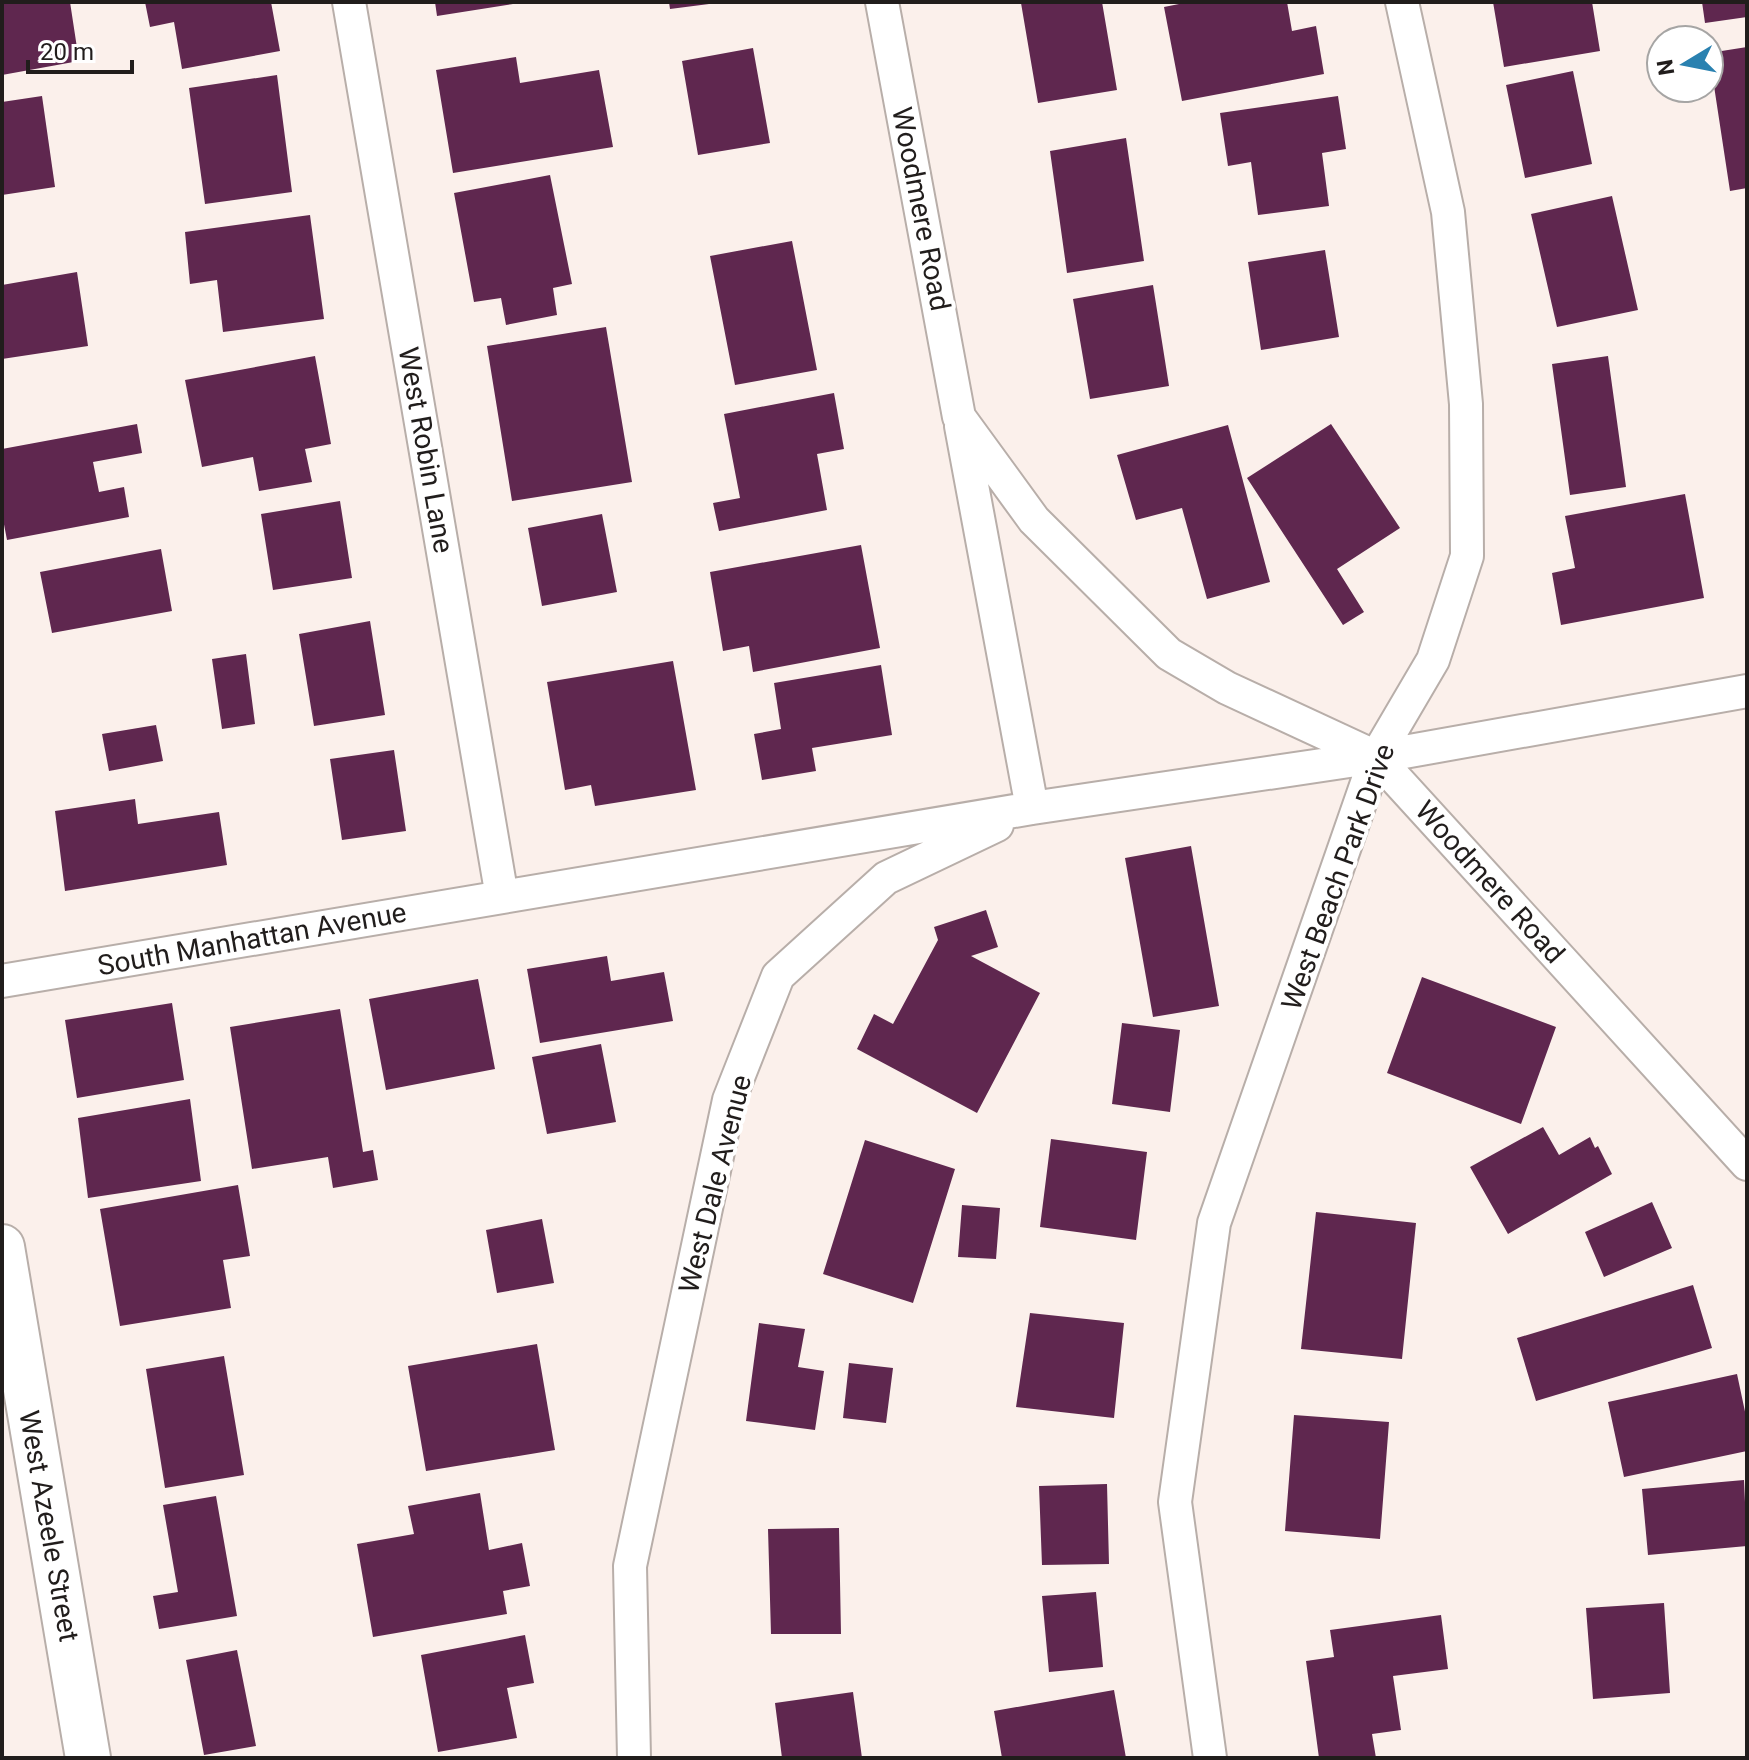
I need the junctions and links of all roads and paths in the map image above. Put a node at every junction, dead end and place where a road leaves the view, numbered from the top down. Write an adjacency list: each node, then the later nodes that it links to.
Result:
1 (349, 2): 8 (street, West Robin Lane)
2 (882, 2): 4 (street, Woodmere Road)
3 (1402, 2): 6 (street, West Beach Park Drive)
4 (959, 417): 6 (street, Woodmere Road); 7 (street, Woodmere Road)
5 (1747, 691): 6 (street)
6 (1376, 757): 7 (street); 10 (street, Woodmere Road); 14 (street, West Beach Park Drive)
7 (1032, 808): 8 (street); 13 (street, West Dale Avenue)
8 (502, 897): 9 (street, South Manhattan Avenue)
9 (2, 981)
10 (1747, 1164)
11 (2, 1247): 12 (street, West Azeele Street)
12 (88, 1758)
13 (634, 1758)
14 (1210, 1758)

